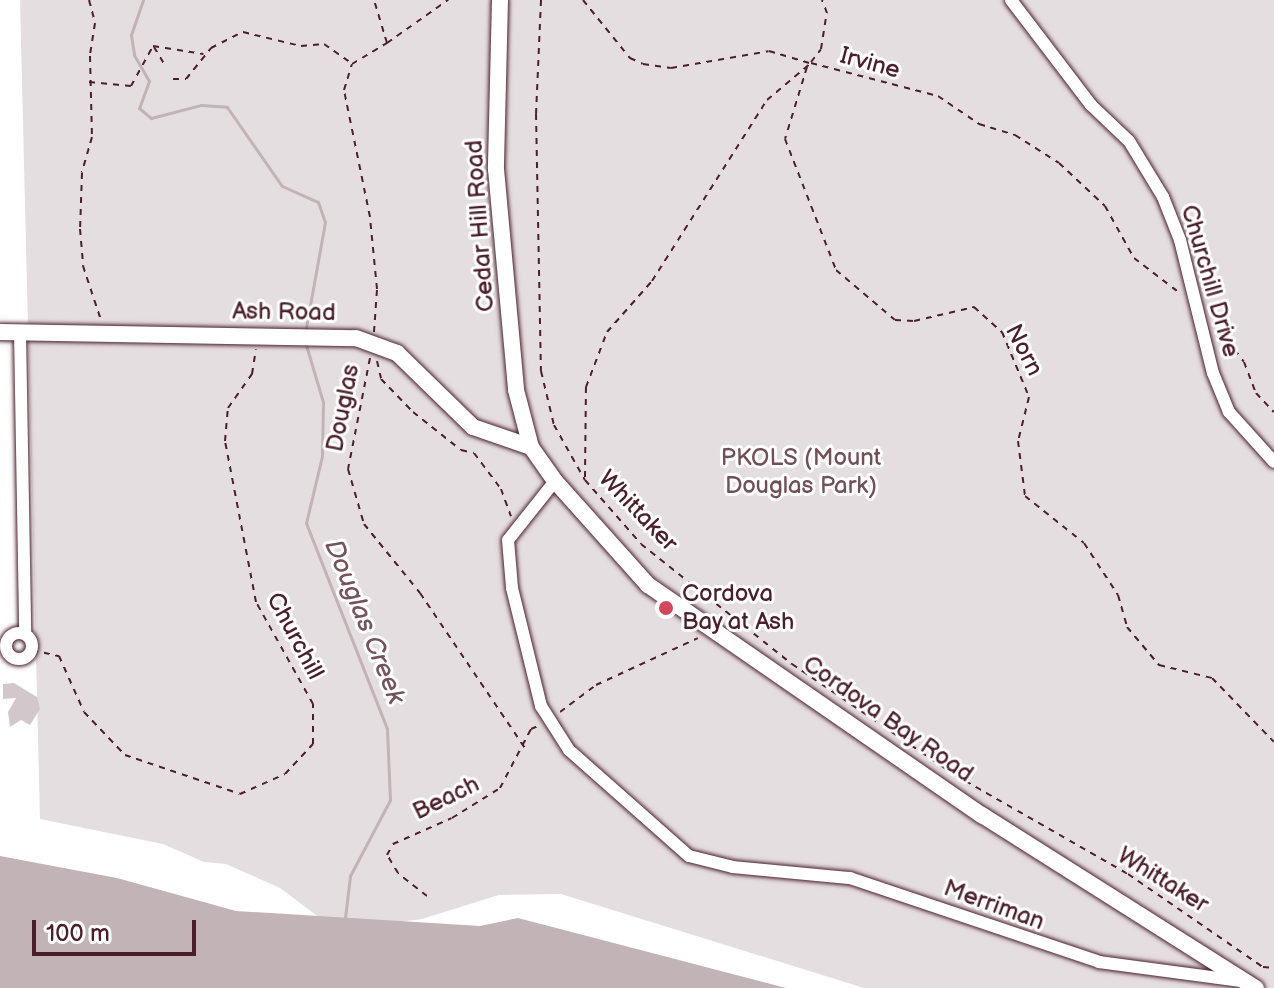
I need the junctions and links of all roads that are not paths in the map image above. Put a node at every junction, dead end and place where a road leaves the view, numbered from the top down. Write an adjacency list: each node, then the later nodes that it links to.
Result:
1 (500, 0): 5 (main road, Cedar Hill Road)
2 (1011, 0): 6 (street, Churchill Drive)
3 (0, 332): 4 (main road, Ash Road)
4 (20, 333): 5 (main road, Ash Road); 8 (street)
5 (531, 447): 7 (main road, Cordova Bay Road)
6 (1274, 462)
7 (555, 481): 9 (main road, Cordova Bay Road); 9 (street, Merriman)
8 (25, 634): 8 (street)
9 (1251, 985)

